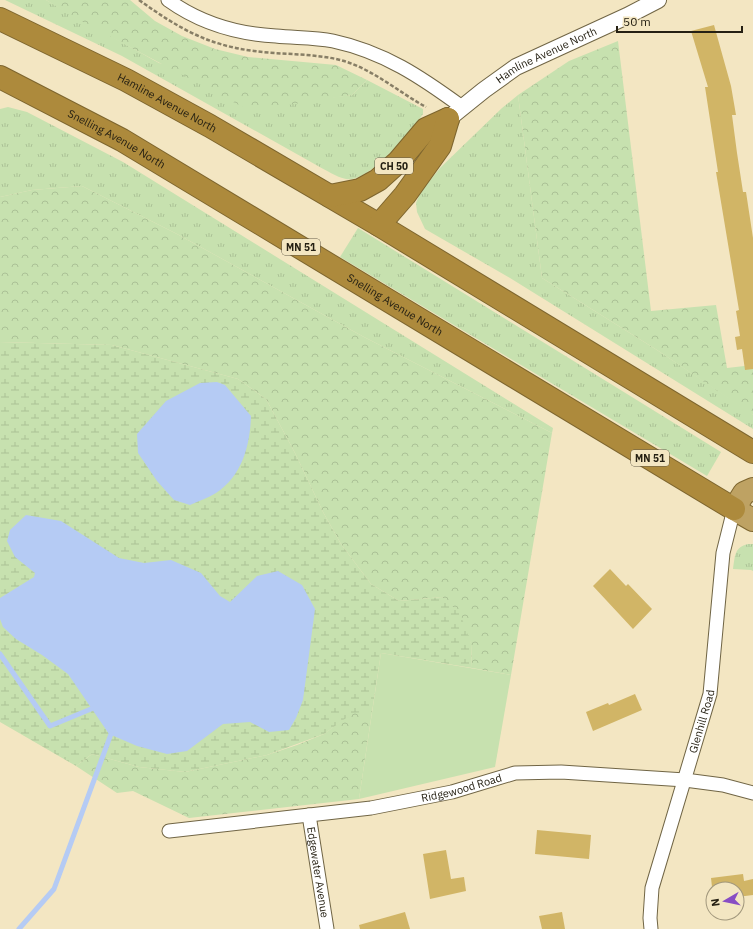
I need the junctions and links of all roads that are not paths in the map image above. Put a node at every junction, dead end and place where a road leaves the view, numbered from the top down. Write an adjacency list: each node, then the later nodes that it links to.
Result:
1 (168, 0): 7 (street)
2 (658, 0): 7 (street, Hamline Avenue North / CH 50)
3 (0, 19): 8 (highway, Hamline Avenue North)
4 (0, 77): 6 (highway, MN 51)
5 (0, 90): 6 (highway)
6 (33, 94): 12 (highway, Snelling Avenue North / MN 51)
7 (455, 113): 8 (highway, CH 50); 9 (highway, CH 50)
8 (330, 196): 9 (highway)
9 (379, 225): 10 (highway)
10 (753, 452)
11 (753, 489): 12 (highway)
12 (734, 509): 13 (highway, Snelling Avenue North / MN 51); 14 (street, Glenhill Road)
13 (753, 520)
14 (685, 780): 15 (street, Ridgewood Road); 16 (street, Ridgewood Road); 19 (street, Glenhill Road)
15 (753, 793)
16 (309, 815): 17 (street, Ridgewood Road); 18 (street, Edgewater Avenue)
17 (169, 831)
18 (327, 929)
19 (651, 929)

